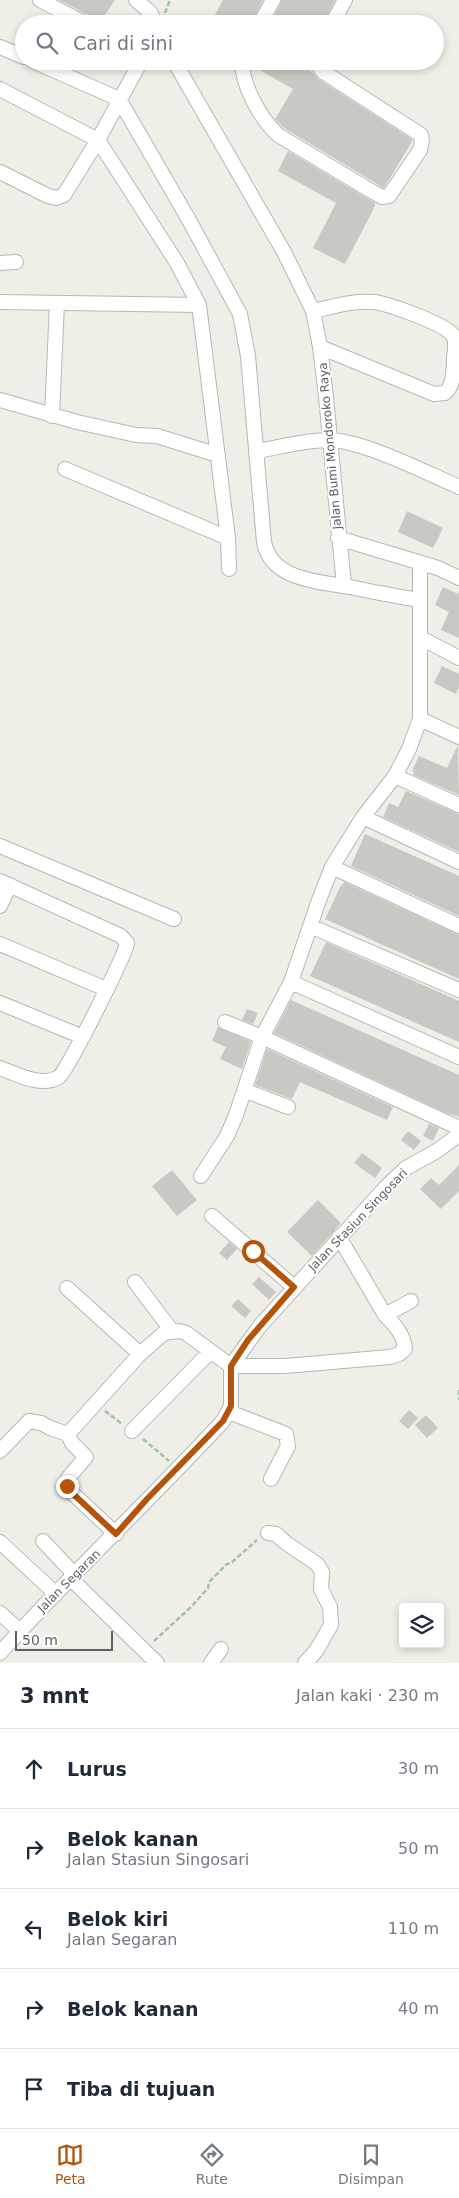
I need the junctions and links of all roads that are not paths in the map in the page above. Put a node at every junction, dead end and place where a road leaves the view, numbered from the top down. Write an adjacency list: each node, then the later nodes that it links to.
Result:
1 (40, 0): 5 (street)
2 (136, 0): 6 (street)
3 (273, 0): 7 (street)
4 (345, 0): 8 (street)
5 (69, 15)
6 (152, 15)
7 (265, 15)
8 (337, 15)
9 (0, 46): 10 (street)
10 (15, 53)
11 (53, 70): 17 (street)
12 (136, 70): 17 (street)
13 (179, 70): 25 (street, Jalan Bumi Mondoroko Raya)
14 (242, 70): 15 (street)
15 (321, 70)
16 (0, 89): 18 (street)
17 (118, 99): 18 (street); 30 (street)
18 (98, 140): 19 (street); 24 (street)
19 (0, 172)
20 (16, 262): 21 (street)
21 (0, 263)
22 (0, 302): 23 (street)
23 (57, 303): 24 (street); 28 (street)
24 (198, 305): 31 (street)
25 (312, 312): 26 (street, Jalan Bumi Mondoroko Raya); 26 (street)
26 (320, 347): 29 (street, Jalan Bumi Mondoroko Raya)
27 (0, 400): 28 (street)
28 (52, 416): 31 (street)
29 (329, 440): 30 (street); 33 (street); 35 (street, Jalan Bumi Mondoroko Raya)
30 (257, 451): 39 (street)
31 (218, 455): 34 (street)
32 (65, 469): 34 (street)
33 (459, 487)
34 (228, 538): 37 (street)
35 (338, 538): 36 (street, Jalan Bumi Mondoroko Raya); 39 (street)
36 (420, 563): 38 (street, Jalan Bumi Mondoroko Raya); 40 (street)
37 (229, 569)
38 (459, 578)
39 (344, 586): 40 (street)
40 (418, 600): 41 (street)
41 (421, 638): 42 (street); 43 (street)
42 (459, 658)
43 (420, 719): 44 (street); 45 (street)
44 (459, 737)
45 (395, 776): 46 (street); 47 (street)
46 (459, 805)
47 (364, 817): 49 (street); 50 (street)
48 (0, 846): 53 (street)
49 (459, 862)
50 (332, 867): 54 (street); 55 (street)
51 (5, 883): 52 (street); 58 (street)
52 (0, 906)
53 (174, 919)
54 (310, 926): 57 (street); 59 (street)
55 (459, 926)
56 (0, 944): 58 (street)
57 (291, 982): 63 (street); 64 (street)
58 (106, 989): 62 (street)
59 (459, 990)
60 (0, 1003): 62 (street)
61 (225, 1022): 63 (street)
62 (84, 1037): 65 (street)
63 (262, 1037): 66 (street); 68 (street)
64 (459, 1057)
65 (0, 1068)
66 (246, 1091): 67 (street); 70 (street)
67 (288, 1107)
68 (459, 1128)
69 (459, 1135): 72 (street, Jalan Stasiun Singosari)
70 (201, 1176)
71 (212, 1216): 74 (street)
72 (340, 1237): 74 (street, Jalan Stasiun Singosari); 77 (street)
73 (135, 1282): 78 (street)
74 (294, 1287): 81 (street, Jalan Stasiun Singosari)
75 (67, 1288): 80 (street)
76 (410, 1301): 77 (street)
77 (386, 1315): 81 (street)
78 (172, 1331): 79 (street); 80 (street)
79 (210, 1352): 81 (street); 83 (street)
80 (140, 1354): 84 (street)
81 (231, 1366): 82 (street)
82 (229, 1412): 86 (street); 88 (street, Jalan Segaran)
83 (132, 1431)
84 (68, 1434): 85 (street); 88 (street)
85 (0, 1451)
86 (271, 1479)
87 (268, 1532): 101 (street)
88 (116, 1534): 91 (street, Jalan Segaran)
89 (43, 1541): 91 (street)
90 (0, 1542): 92 (street)
91 (72, 1576): 92 (street, Jalan Segaran); 99 (street)
92 (56, 1594): 94 (street, Jalan Segaran)
93 (0, 1613): 94 (street)
94 (20, 1631): 96 (street, Jalan Segaran)
95 (221, 1649): 100 (street)
96 (0, 1653)
97 (0, 1661): 98 (street)
98 (3, 1663)
99 (157, 1663)
100 (211, 1663)
101 (305, 1663)

